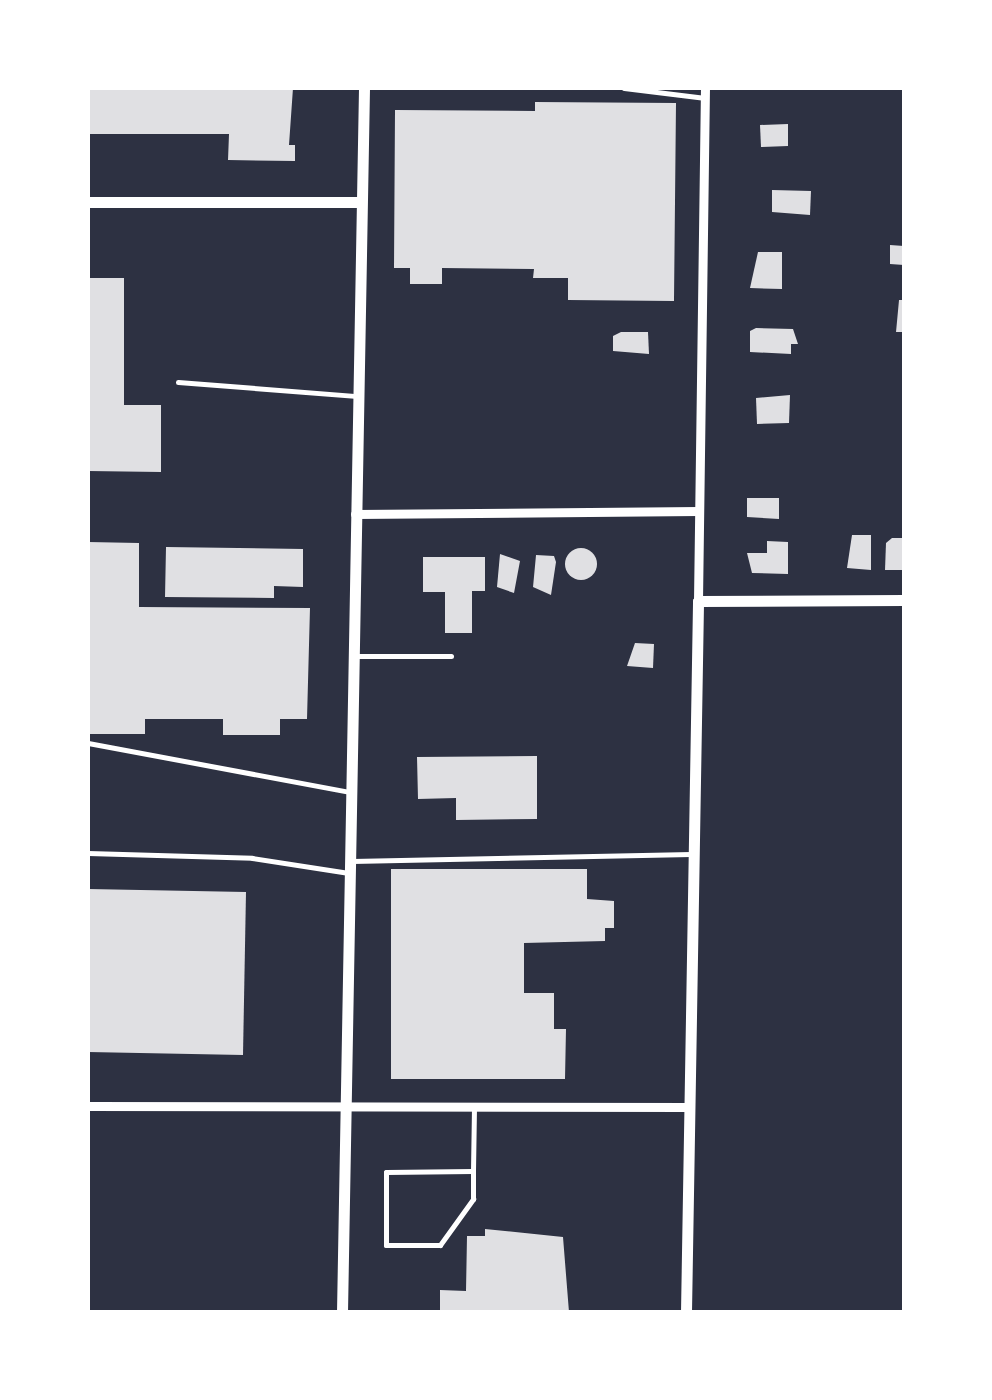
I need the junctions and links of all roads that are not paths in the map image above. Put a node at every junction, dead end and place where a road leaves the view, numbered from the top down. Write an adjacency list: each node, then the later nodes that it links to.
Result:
1 (364, 88): 5 (street)
2 (624, 88): 3 (lane)
3 (705, 93): 8 (street)
4 (88, 202): 5 (street)
5 (358, 202): 7 (street)
6 (178, 382): 7 (lane)
7 (357, 396): 9 (street)
8 (699, 511): 9 (street); 11 (street)
9 (355, 514): 12 (street)
10 (904, 600): 11 (street)
11 (698, 601): 17 (street)
12 (352, 656): 13 (lane); 15 (street)
13 (452, 656)
14 (88, 742): 15 (lane)
15 (350, 792): 18 (street)
16 (88, 853): 18 (lane)
17 (694, 854): 18 (lane); 21 (street)
18 (349, 867): 20 (street)
19 (88, 1106): 20 (street)
20 (343, 1106): 22 (street); 24 (street)
21 (690, 1106): 22 (street); 25 (street)
22 (474, 1107): 23 (lane)
23 (473, 1171): 23 (lane)
24 (342, 1312)
25 (686, 1312)

